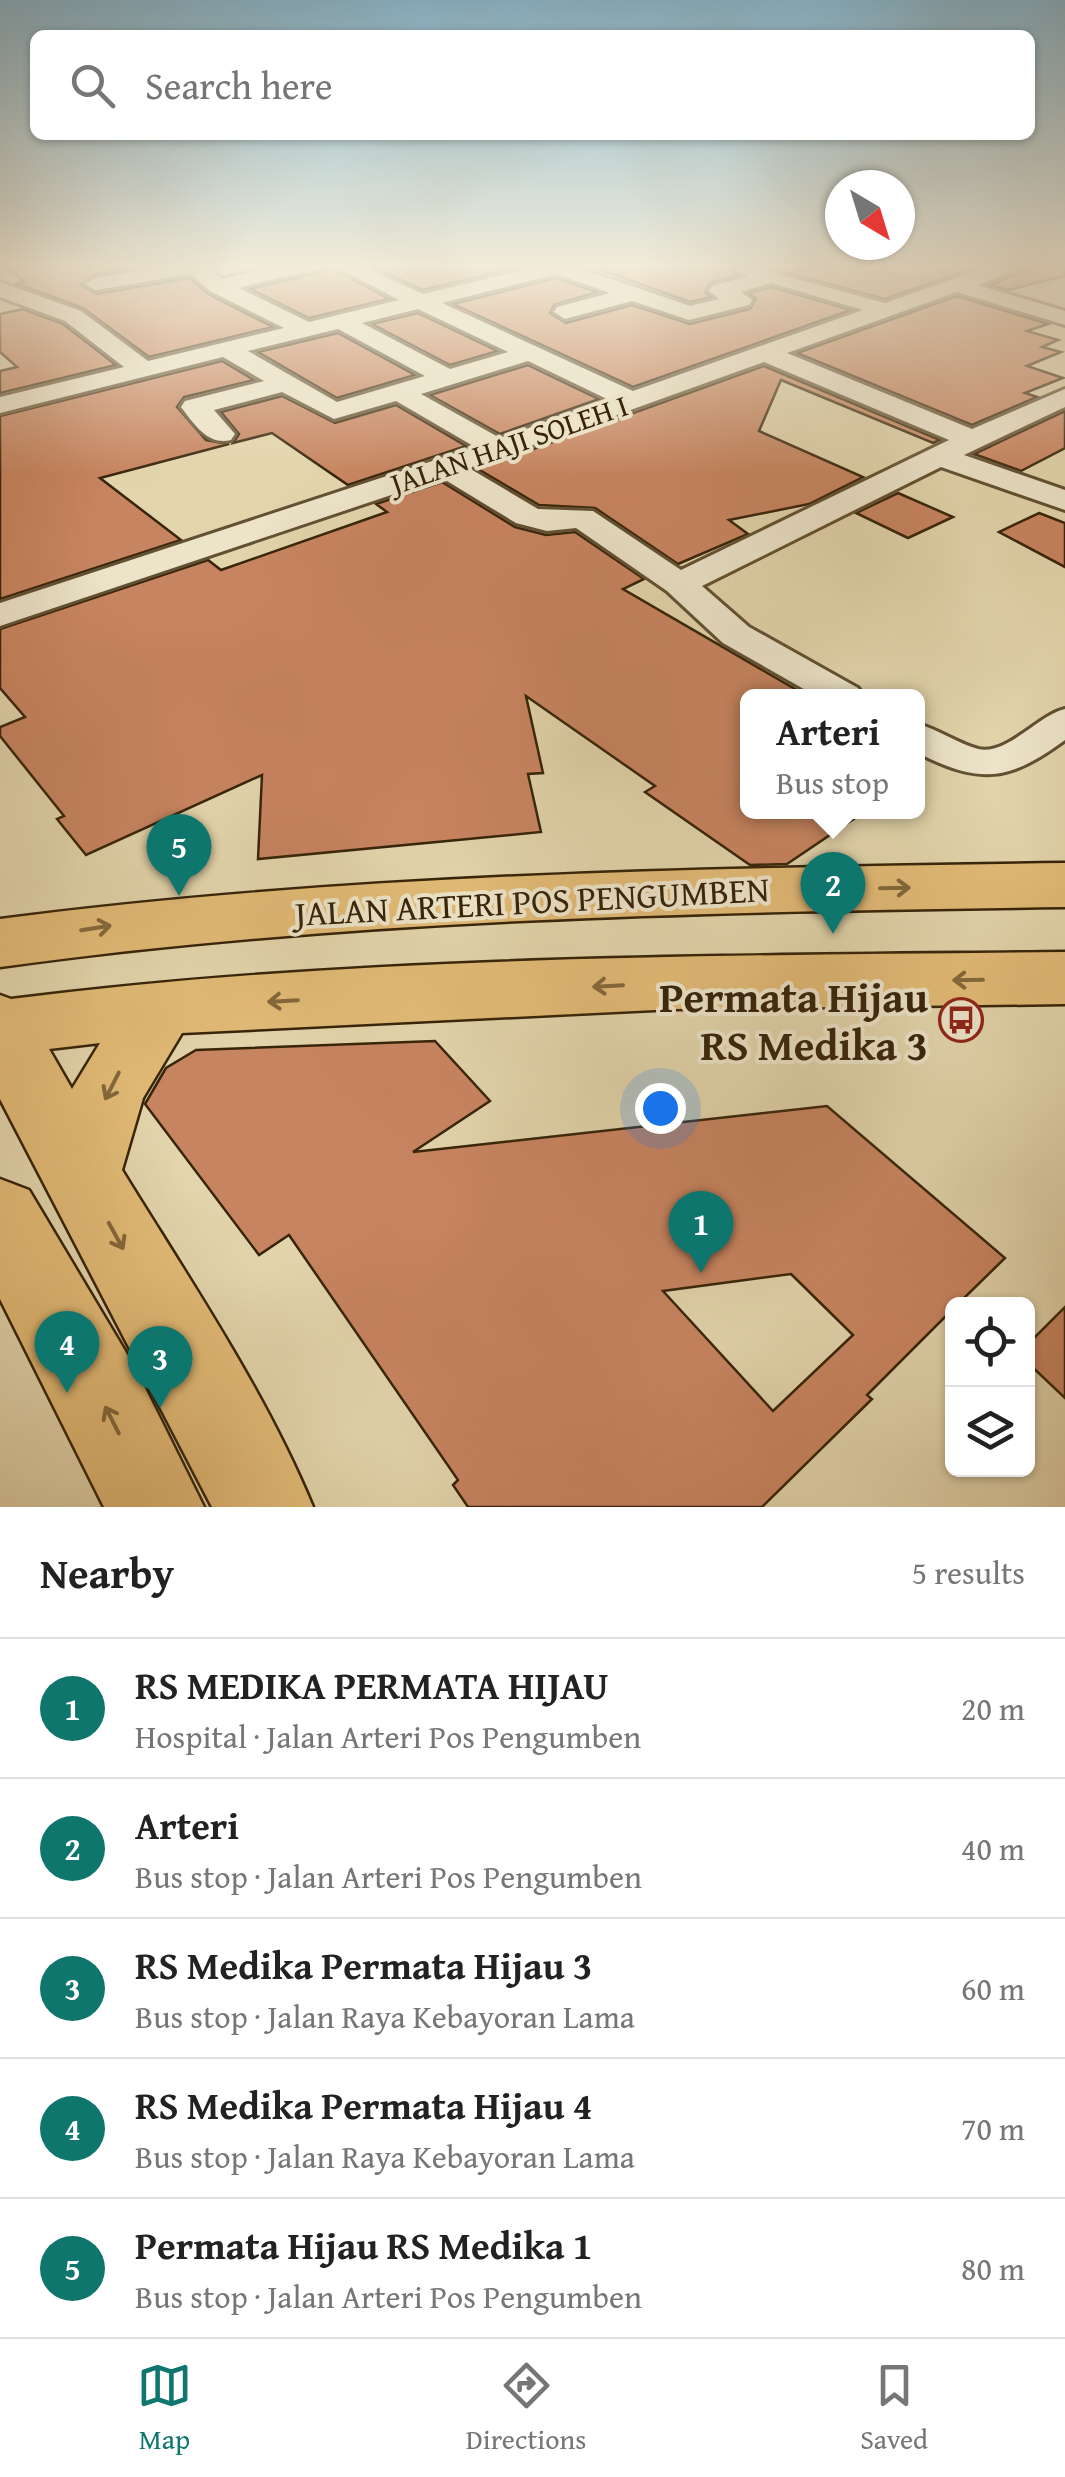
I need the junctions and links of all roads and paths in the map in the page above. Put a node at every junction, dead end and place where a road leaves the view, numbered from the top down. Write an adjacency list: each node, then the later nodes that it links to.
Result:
1 (97, 334): 11 (street)
2 (283, 334): 8 (street)
3 (366, 334): 12 (street)
4 (491, 334): 9 (street)
5 (811, 334): 7 (street)
6 (821, 334): 7 (street, JALAN HAJI SOLEH I)
7 (816, 336): 10 (street, JALAN HAJI SOLEH I)
8 (225, 348): 11 (street); 13 (street)
9 (530, 353): 12 (street); 16 (street)
10 (765, 354): 16 (street, JALAN HAJI SOLEH I); 19 (street)
11 (142, 368): 17 (street)
12 (446, 377): 14 (street)
13 (286, 383): 14 (street); 18 (street)
14 (399, 392): 20 (street)
15 (1065, 397): 19 (street)
16 (633, 401): 20 (street, JALAN HAJI SOLEH I)
17 (0, 405)
18 (222, 434)
19 (972, 439): 21 (street)
20 (498, 448): 22 (street, JALAN HAJI SOLEH I)
21 (939, 456): 23 (street); 24 (street)
22 (445, 467): 24 (street); 25 (street, JALAN HAJI SOLEH I)
23 (1065, 501)
24 (680, 584): 26 (street)
25 (0, 615)
26 (832, 689)
27 (925, 740): 28 (street)
28 (1046, 743)
29 (1065, 885): 30 (main road, JALAN ARTERI POS PENGUMBEN, one-way to 29)
30 (0, 943)
31 (1065, 978): 32 (main road, one-way to 32)
32 (161, 1007): 33 (main road); 34 (main road, one-way to 34)
33 (1, 1026): 34 (main road)
34 (81, 1174): 37 (main road, one-way to 37)
35 (0, 1216): 36 (main road, one-way to 35)
36 (155, 1507)
37 (264, 1507)

